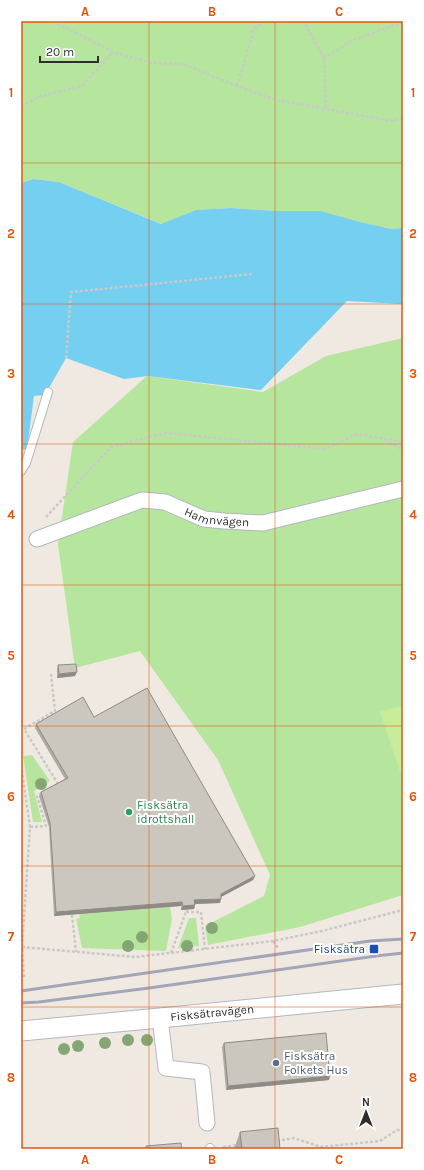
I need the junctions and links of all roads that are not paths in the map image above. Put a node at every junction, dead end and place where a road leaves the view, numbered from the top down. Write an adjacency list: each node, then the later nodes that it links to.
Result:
1 (48, 392): 2 (lane)
2 (21, 471)
3 (403, 489): 4 (street, Hamnvägen)
4 (37, 539)
5 (403, 994): 6 (street, Fisksätravägen)
6 (160, 1018): 7 (street, Fisksätravägen); 8 (street)
7 (21, 1031)
8 (207, 1123)

